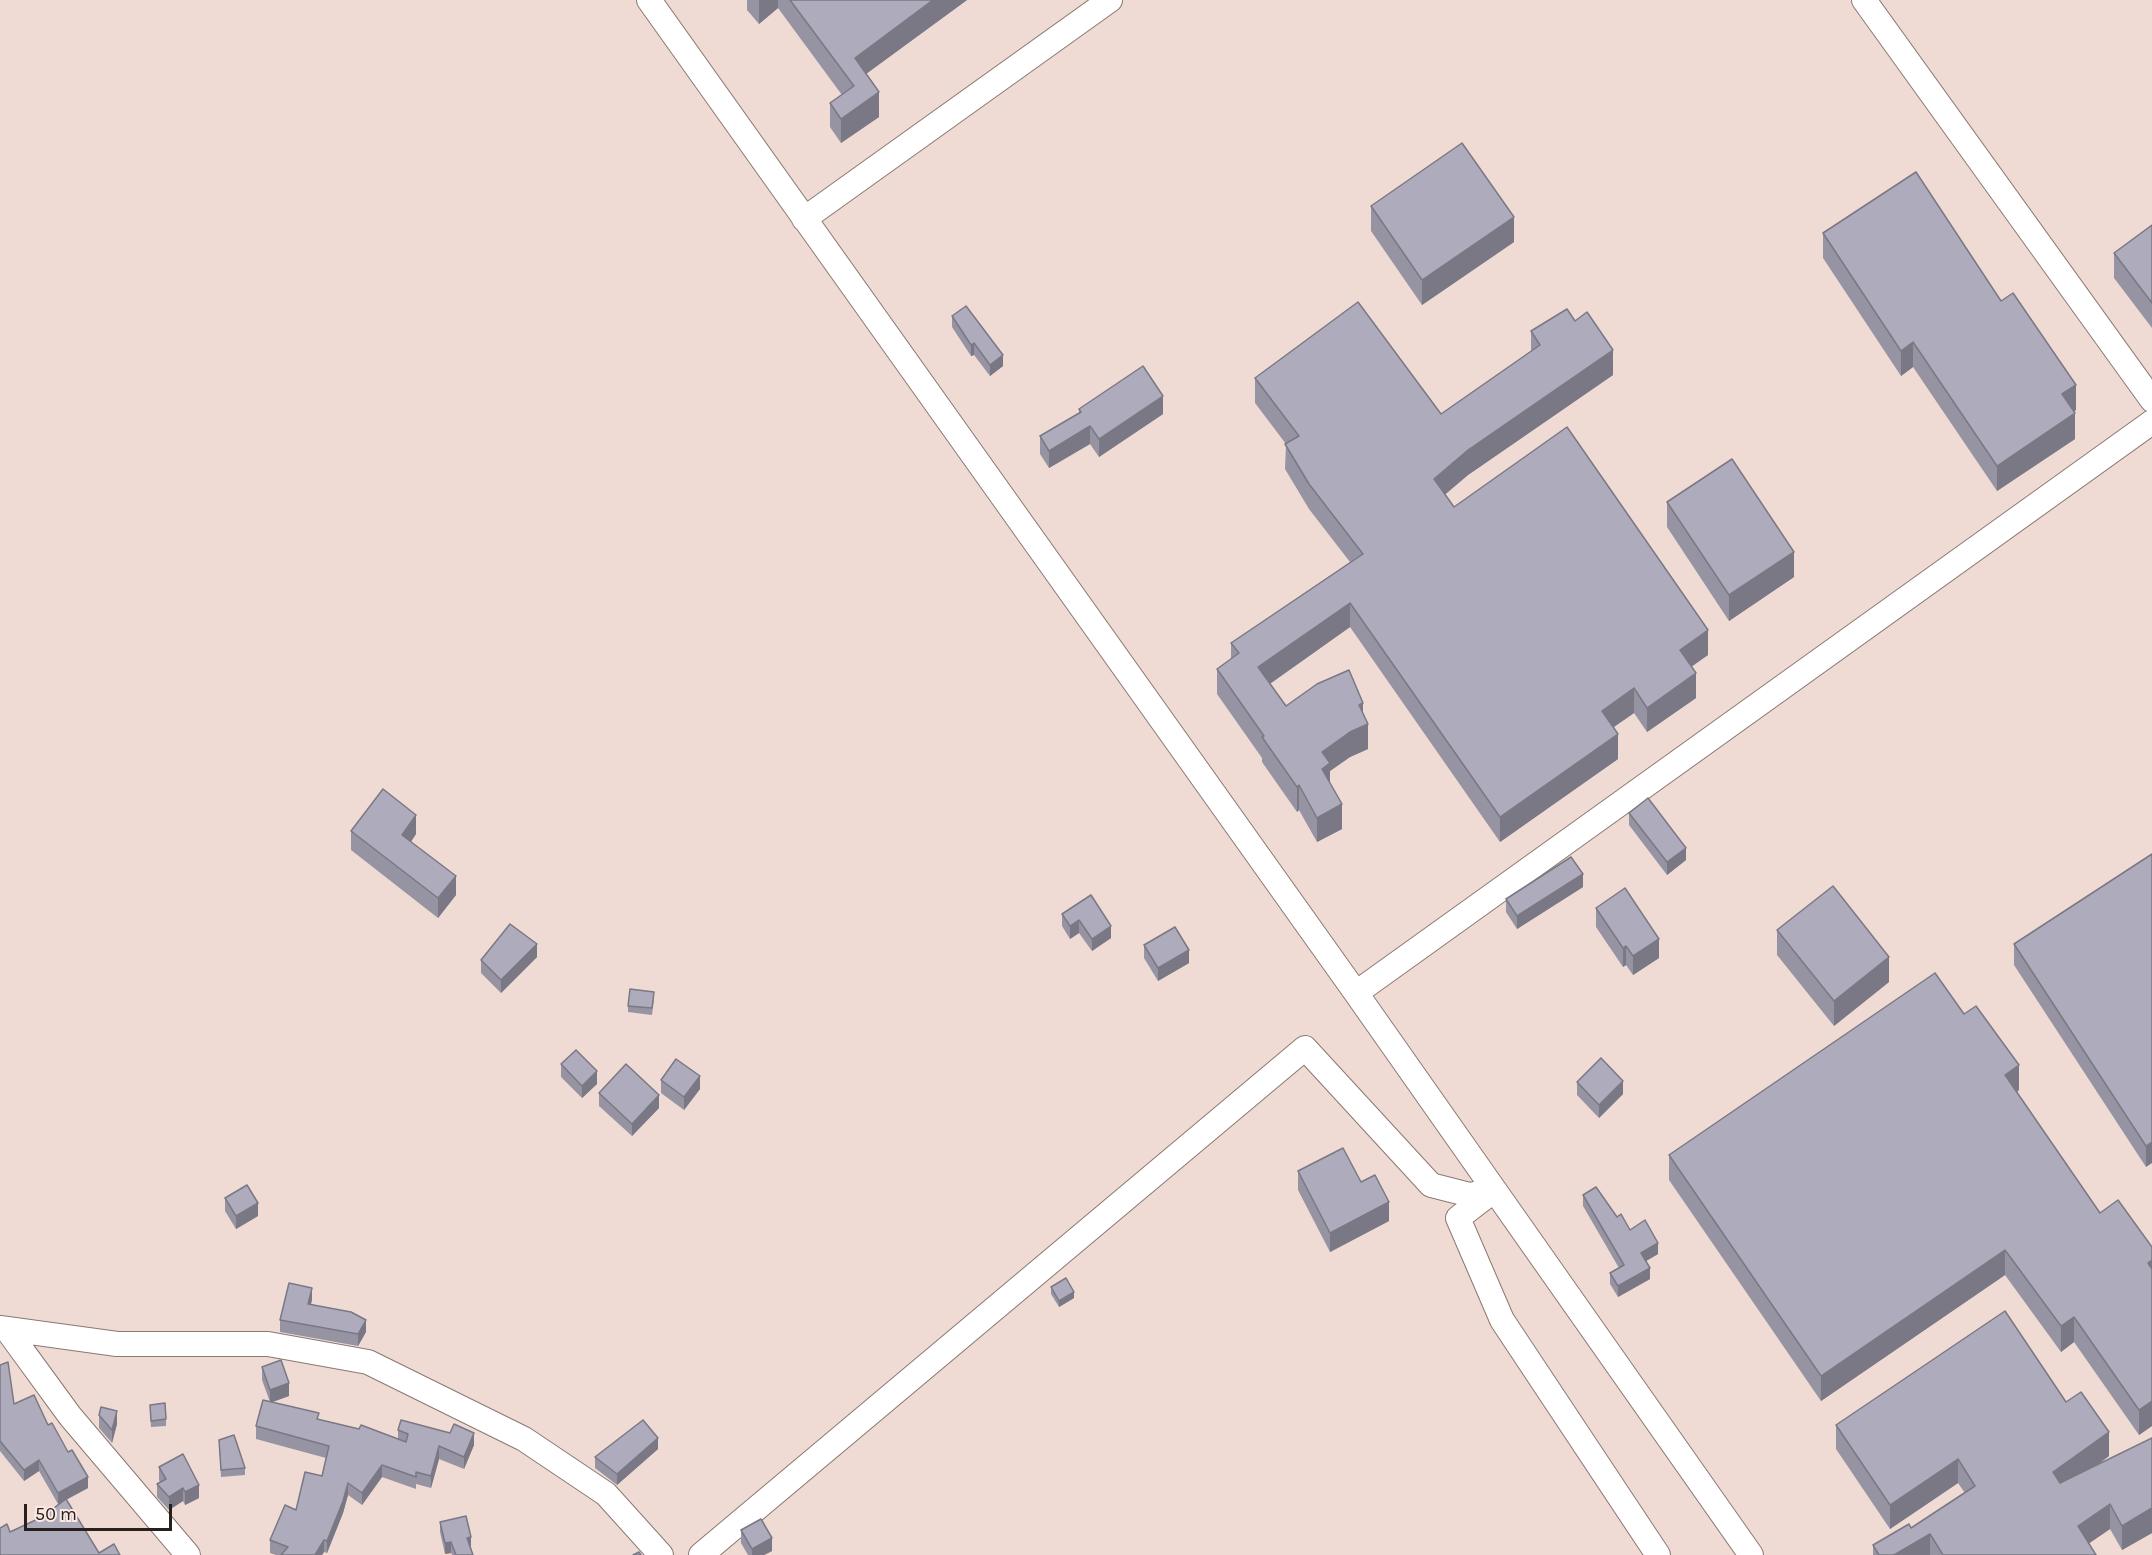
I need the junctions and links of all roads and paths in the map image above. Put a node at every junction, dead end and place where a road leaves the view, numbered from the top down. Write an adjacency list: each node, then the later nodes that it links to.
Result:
1 (649, 0): 4 (street)
2 (1110, 0): 4 (street)
3 (1864, 0): 5 (street)
4 (804, 219): 7 (street)
5 (2152, 400)
6 (2152, 422): 7 (street)
7 (1356, 993): 8 (street)
8 (1494, 1190): 12 (street); 13 (street); 14 (street)
9 (4, 1329): 10 (street); 11 (street)
10 (188, 1555)
11 (661, 1555)
12 (700, 1555)
13 (1658, 1555)
14 (1751, 1555)

